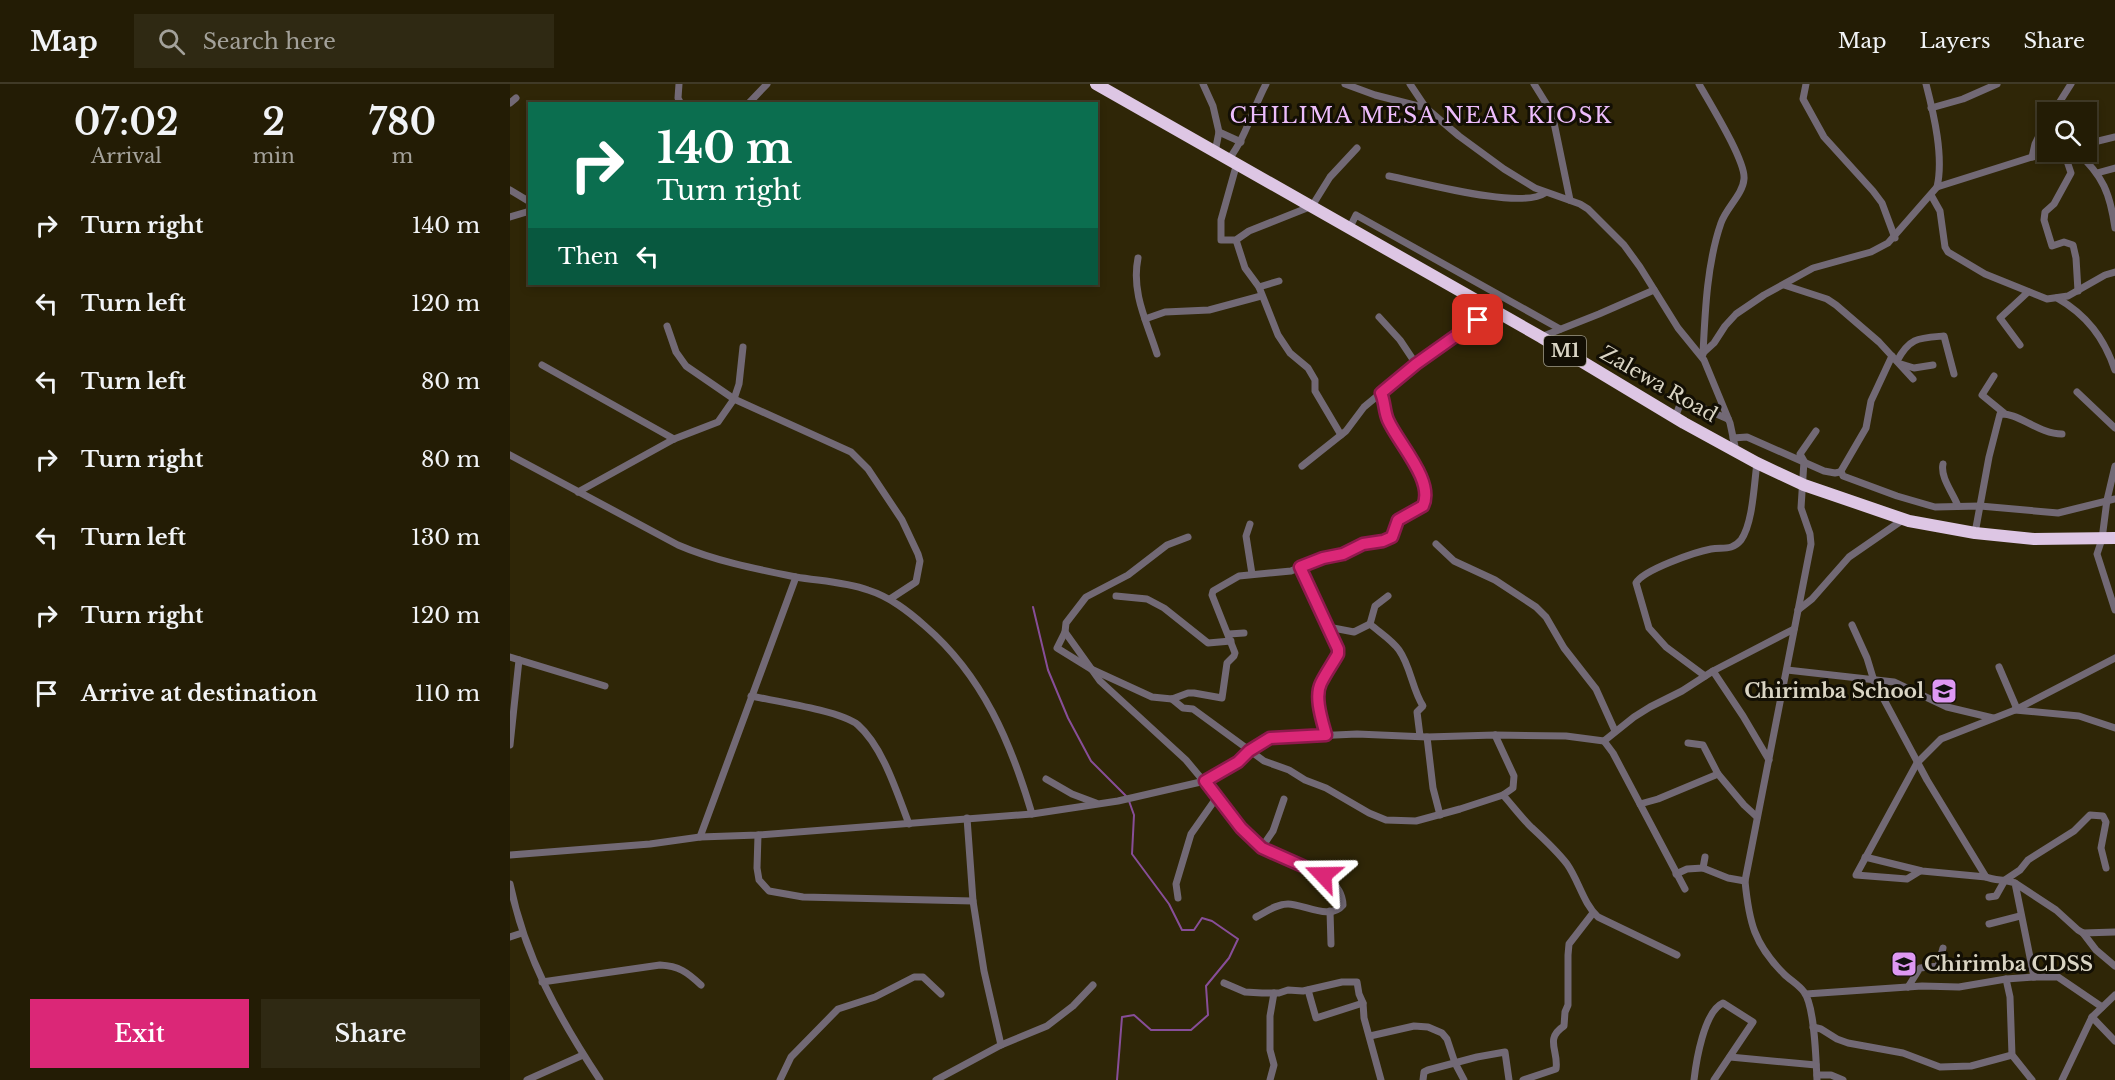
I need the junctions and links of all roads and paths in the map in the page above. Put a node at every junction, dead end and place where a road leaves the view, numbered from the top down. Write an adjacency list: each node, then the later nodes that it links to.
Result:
1 (680, 84): 14 (street)
2 (768, 84): 15 (street)
3 (1096, 84): 25 (highway, Zalewa Road / M1)
4 (1203, 84): 19 (street)
5 (1266, 84): 23 (street)
6 (1345, 84): 17 (street)
7 (1410, 84): 17 (street)
8 (1534, 84): 38 (street)
9 (1699, 84): 66 (street)
10 (1806, 84): 45 (street)
11 (1926, 84): 18 (street)
12 (1997, 84): 18 (street)
13 (2071, 84): 16 (street)
14 (680, 102)
15 (750, 102)
16 (2060, 102)
17 (1426, 108): 36 (street)
18 (1931, 108): 34 (street)
19 (1219, 132): 23 (street); 25 (street)
20 (2115, 137): 22 (street)
21 (2037, 140): 27 (street)
22 (2097, 141)
23 (1241, 142): 28 (street)
24 (1357, 148): 40 (street)
25 (1215, 152): 28 (highway, Zalewa Road / M1)
26 (2037, 156): 27 (street)
27 (2032, 157): 34 (street)
28 (1233, 161): 40 (highway, Zalewa Road / M1); 46 (street)
29 (2067, 162): 53 (street)
30 (2087, 162): 32 (street)
31 (2115, 168): 32 (street)
32 (2097, 173): 43 (street)
33 (1389, 176): 36 (street)
34 (1937, 187): 37 (street)
35 (510, 190): 39 (street)
36 (1545, 193): 38 (street)
37 (1931, 195): 45 (street); 54 (street)
38 (1570, 200): 52 (street)
39 (528, 201)
40 (1312, 206): 44 (highway, Zalewa Road / M1); 46 (street)
41 (528, 212): 42 (street)
42 (510, 217)
43 (2115, 228)
44 (1349, 229): 57 (highway, Zalewa Road / M1); 61 (street)
45 (1894, 238): 50 (street)
46 (1236, 240): 51 (street)
47 (1138, 258): 59 (street)
48 (2115, 272): 53 (street)
49 (1279, 281): 51 (street)
50 (1784, 285): 66 (street); 67 (street)
51 (1259, 287): 55 (street)
52 (1654, 290): 61 (street); 66 (street)
53 (2078, 291): 56 (street)
54 (2028, 292): 56 (street); 63 (street)
55 (1261, 296): 59 (street); 84 (street)
56 (2057, 298): 71 (street)
57 (1492, 310): 62 (highway, Zalewa Road / M1); 68 (street)
58 (1379, 317): 68 (street)
59 (1145, 319): 65 (street)
60 (667, 326): 77 (street)
61 (1560, 329): 62 (street)
62 (1541, 337): 79 (highway, Zalewa Road / M1)
63 (2020, 345)
64 (743, 347): 77 (street)
65 (1157, 354)
66 (1704, 356): 80 (street)
67 (1896, 360): 69 (street); 72 (street); 74 (street); 94 (street)
68 (1416, 364): 76 (street)
69 (1933, 364)
70 (542, 365): 86 (street)
71 (2115, 370)
72 (1954, 374)
73 (1994, 376): 78 (street)
74 (1913, 379)
75 (2077, 392): 81 (street)
76 (1381, 393): 84 (street); 107 (street)
77 (734, 399): 86 (street); 112 (street)
78 (2004, 413): 83 (street); 99 (street)
79 (1675, 418): 80 (street); 87 (highway, Zalewa Road / M1)
80 (1728, 419): 85 (street)
81 (2115, 428)
82 (1816, 432): 89 (street)
83 (2062, 434)
84 (1341, 435): 92 (street)
85 (1733, 438): 87 (street); 89 (street)
86 (674, 439): 96 (street)
87 (1736, 451): 90 (highway, Zalewa Road / M1)
88 (510, 455): 96 (street)
89 (1804, 461): 94 (street); 95 (street)
90 (1757, 463): 95 (highway, Zalewa Road / M1); 129 (street)
91 (1943, 464): 98 (street)
92 (1302, 466)
93 (2115, 466): 97 (street)
94 (1840, 472): 98 (street)
95 (1803, 485): 100 (highway, Zalewa Road / M1); 113 (street)
96 (578, 492): 109 (street)
97 (2111, 500): 99 (street); 105 (street)
98 (1958, 506): 99 (street)
99 (1980, 506): 102 (street)
100 (1904, 519): 102 (highway, Zalewa Road / M1); 113 (street)
101 (1250, 524): 108 (street)
102 (1975, 533): 105 (highway, Zalewa Road / M1)
103 (1188, 537): 119 (street)
104 (2115, 538): 105 (highway, Zalewa Road / M1)
105 (2102, 539): 114 (street)
106 (1436, 544): 137 (street)
107 (1300, 567): 108 (street); 117 (street)
108 (1251, 574): 121 (street)
109 (796, 577): 112 (street); 132 (street)
110 (1116, 596): 121 (street)
111 (1388, 596): 115 (street)
112 (890, 599): 157 (street)
113 (1798, 610): 118 (street)
114 (2115, 610)
115 (1370, 624): 117 (street); 141 (street)
116 (1852, 625): 130 (street)
117 (1328, 627): 138 (street)
118 (1794, 629): 127 (street); 128 (street)
119 (1065, 632): 126 (street); 126 (street)
120 (1244, 633): 121 (street)
121 (1230, 637): 133 (street)
122 (510, 657): 124 (street)
123 (2115, 658): 134 (street)
124 (519, 660): 131 (street); 144 (street)
125 (2000, 667): 134 (street)
126 (1091, 669): 133 (street); 151 (street)
127 (1787, 670): 130 (street); 147 (street)
128 (1713, 671): 129 (street); 145 (street)
129 (1706, 676): 137 (street)
130 (1874, 681): 135 (street); 148 (street)
131 (605, 686)
132 (751, 696): 161 (street); 163 (street)
133 (1172, 699): 146 (street)
134 (2016, 709): 135 (street); 136 (street)
135 (1993, 718): 148 (street)
136 (2115, 728)
137 (1615, 731): 142 (street)
138 (1326, 735): 141 (street); 146 (street)
139 (1495, 735): 141 (street); 142 (street); 152 (street)
140 (1749, 735): 145 (street)
141 (1423, 736): 158 (street)
142 (1604, 741): 156 (street)
143 (1688, 743): 149 (street)
144 (510, 745)
145 (1762, 746): 147 (street)
146 (1249, 751): 151 (street); 158 (street)
147 (1769, 761): 159 (street)
148 (1917, 762): 167 (street); 172 (street)
149 (1718, 774): 156 (street); 159 (street)
150 (1046, 779): 155 (street)
151 (1205, 781): 153 (street); 155 (street)
152 (1503, 795): 158 (street); 182 (street)
153 (1217, 797): 164 (street); 179 (street)
154 (1284, 798): 164 (street)
155 (1098, 804): 157 (street)
156 (1640, 804): 171 (street)
157 (1032, 814): 160 (street)
158 (1440, 815)
159 (1757, 817): 174 (street)
160 (967, 818): 161 (street); 180 (street)
161 (909, 824): 162 (street)
162 (758, 835): 163 (street); 180 (street)
163 (700, 837): 165 (street)
164 (1262, 848): 181 (street)
165 (510, 855)
166 (1704, 857): 168 (street)
167 (1865, 857): 170 (street); 170 (street)
168 (1703, 868): 171 (street); 174 (street)
169 (2106, 868): 173 (street)
170 (1920, 871): 172 (street)
171 (1676, 874): 177 (street)
172 (1986, 877): 173 (street)
173 (2005, 880): 175 (street); 178 (street)
174 (1745, 881): 204 (street)
175 (2015, 883): 183 (street); 188 (street)
176 (510, 884): 187 (street)
177 (1685, 889)
178 (1989, 897)
179 (1178, 898)
180 (973, 901): 212 (street)
181 (1330, 911): 184 (street); 190 (street)
182 (1593, 913): 192 (street); 228 (street)
183 (2020, 916): 185 (street); 194 (street)
184 (1257, 917)
185 (1989, 924)
186 (2115, 932): 188 (street)
187 (522, 933): 189 (street); 196 (street)
188 (2083, 933): 193 (street)
189 (510, 937)
190 (1331, 944)
191 (1943, 948): 200 (street)
192 (1677, 956)
193 (2115, 966)
194 (2034, 977): 195 (street); 207 (street)
195 (2006, 979): 200 (street); 214 (street)
196 (542, 982): 198 (street); 213 (street)
197 (1224, 983): 202 (street)
198 (701, 985)
199 (1093, 986): 212 (street)
200 (1908, 987): 204 (street)
201 (1308, 990): 202 (street); 206 (street); 206 (street)
202 (1274, 993): 223 (street)
203 (941, 994): 221 (street)
204 (1806, 994): 209 (street)
205 (2115, 995): 207 (street)
206 (1363, 1003): 210 (street)
207 (2102, 1006): 208 (street)
208 (2092, 1017): 211 (street); 233 (street)
209 (1813, 1027): 214 (street); 217 (street)
210 (1370, 1036): 216 (street); 224 (street)
211 (2115, 1041)
212 (1001, 1045): 222 (street)
213 (583, 1054): 219 (street); 220 (street)
214 (2012, 1055): 232 (street)
215 (1730, 1057): 217 (street); 229 (street); 230 (street)
216 (1455, 1063): 225 (street); 226 (street); 227 (street)
217 (1816, 1065): 218 (street)
218 (1817, 1078): 231 (street)
219 (527, 1080)
220 (600, 1080)
221 (780, 1080)
222 (936, 1080)
223 (1270, 1080)
224 (1381, 1080)
225 (1423, 1080)
226 (1464, 1080)
227 (1509, 1080)
228 (1523, 1080)
229 (1695, 1080)
230 (1714, 1080)
231 (1843, 1080)
232 (2032, 1080)
233 (2062, 1080)

